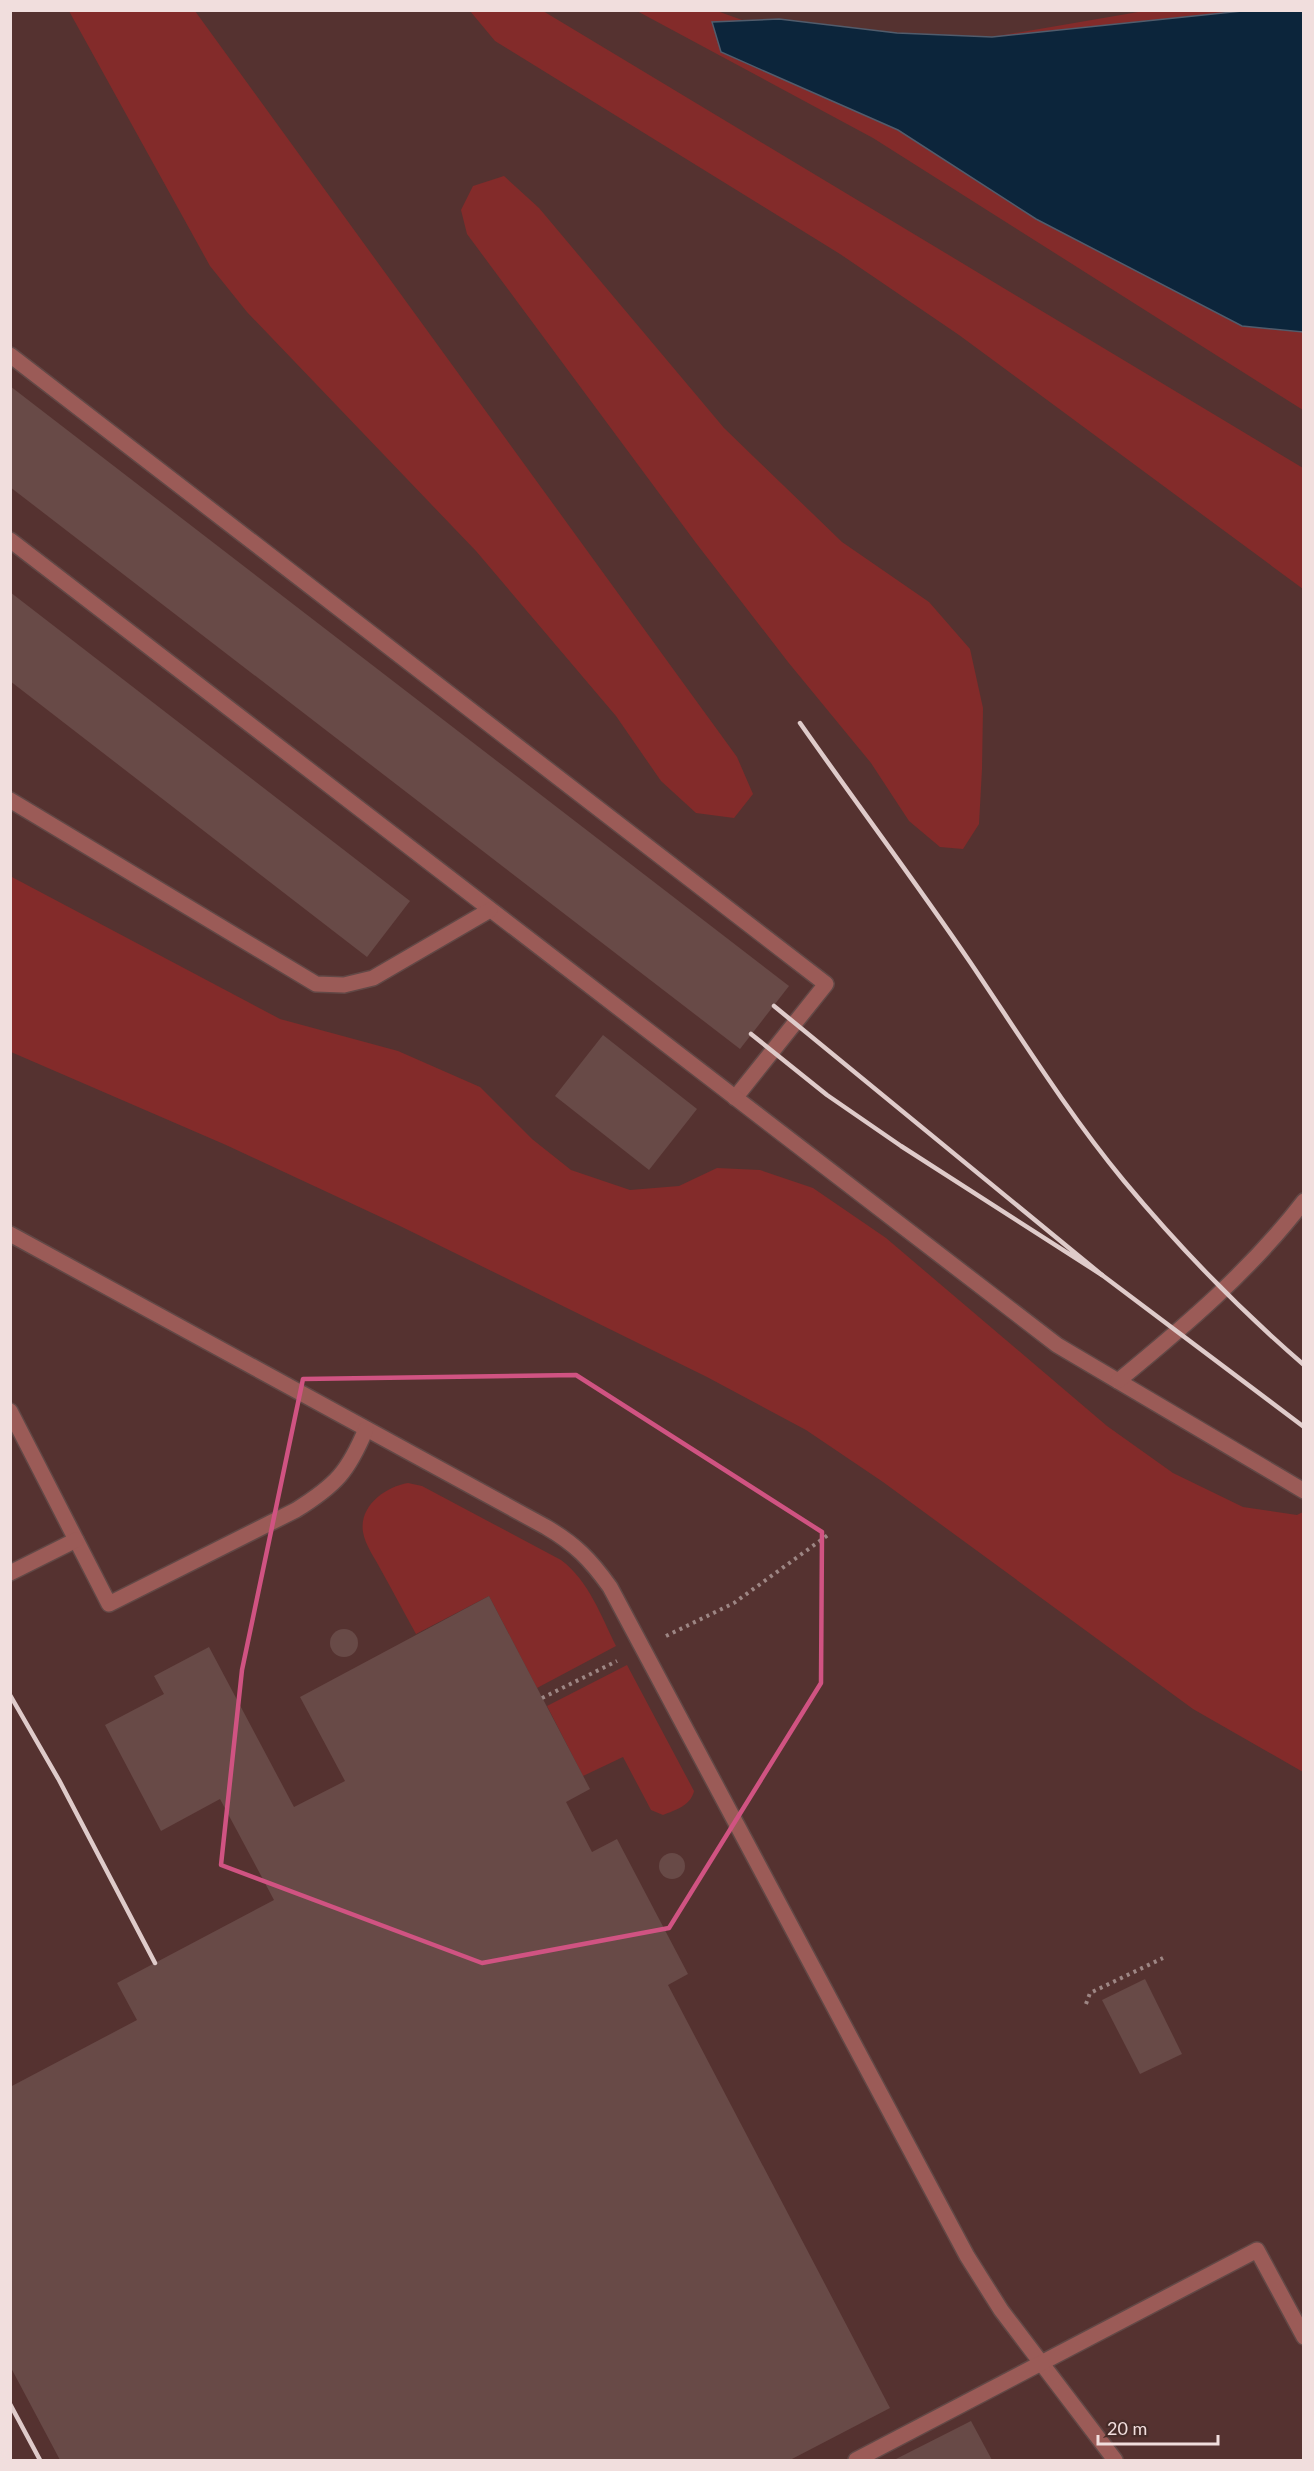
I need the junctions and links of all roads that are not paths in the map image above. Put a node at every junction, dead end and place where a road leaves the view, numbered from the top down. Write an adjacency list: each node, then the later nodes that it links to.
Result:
1 (10, 355): 5 (lane)
2 (10, 540): 4 (lane)
3 (10, 800): 4 (lane)
4 (490, 910): 5 (lane)
5 (735, 1098): 8 (lane)
6 (1304, 1202): 8 (lane)
7 (10, 1234): 10 (lane)
8 (1118, 1381): 11 (lane)
9 (10, 1411): 12 (lane)
10 (366, 1429): 12 (lane); 15 (lane)
11 (1304, 1491)
12 (76, 1540): 13 (lane)
13 (10, 1573)
14 (1304, 2337): 15 (lane)
15 (1041, 2364): 16 (lane); 17 (lane)
16 (856, 2460)
17 (1114, 2460)

